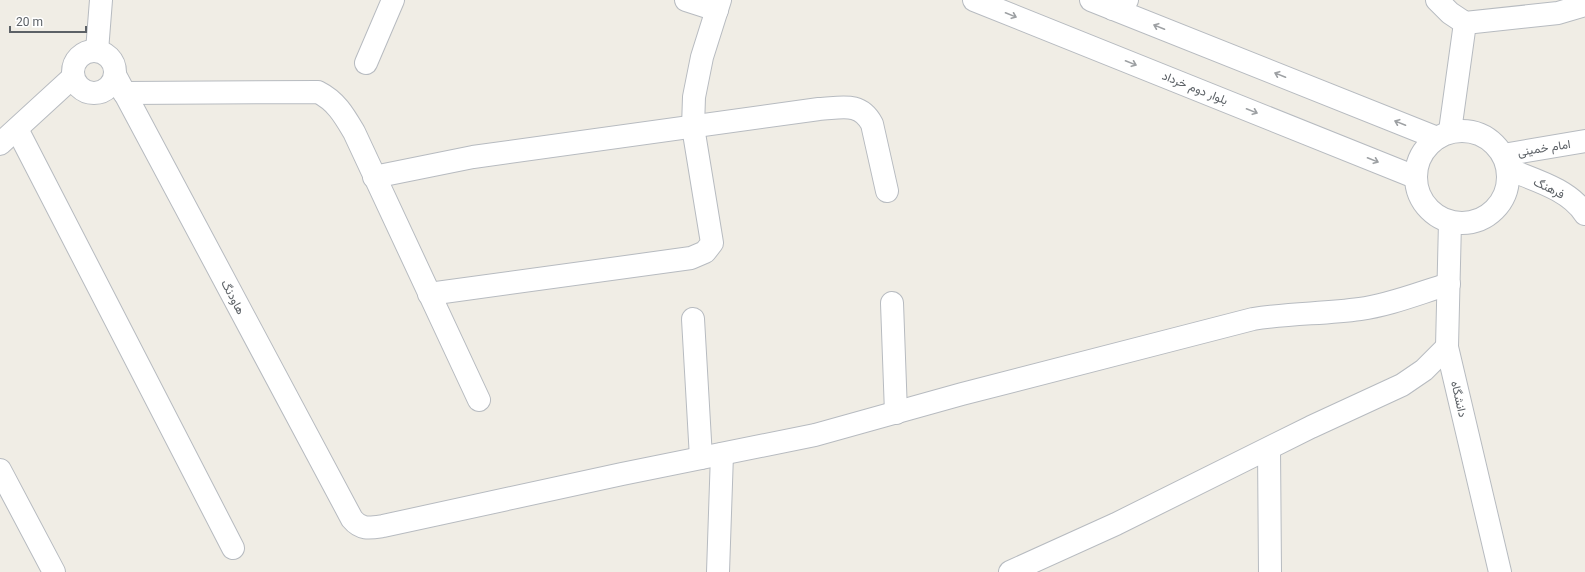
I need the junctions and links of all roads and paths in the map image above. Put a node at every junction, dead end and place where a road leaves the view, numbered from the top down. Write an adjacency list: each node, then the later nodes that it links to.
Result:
1 (101, 0): 11 (street)
2 (393, 0): 12 (street)
3 (686, 0): 8 (street)
4 (974, 0): 22 (street, بلوار دوم خرداد, one-way to 22)
5 (1091, 0): 7 (street)
6 (1437, 0): 10 (street)
7 (1120, 4): 17 (street, one-way to 7)
8 (718, 5): 15 (street)
9 (1585, 5): 10 (street)
10 (1465, 23): 17 (street)
11 (97, 51): 13 (street); 14 (street)
12 (366, 63)
13 (73, 77): 14 (street); 16 (street)
14 (120, 84): 21 (street); 35 (street, هاودنگ)
15 (694, 127): 21 (street); 23 (street); 27 (street)
16 (17, 129): 19 (street); 37 (street)
17 (1443, 134): 20 (street); 22 (street)
18 (1585, 141): 20 (street, امام خمینی)
19 (0, 144)
20 (1505, 162): 24 (street, فرهنگ); 25 (street)
21 (374, 177): 27 (street)
22 (1415, 177): 25 (street)
23 (887, 191)
24 (1585, 214)
25 (1450, 222): 26 (street, دانشگاه)
26 (1448, 284): 30 (street, دانشگاه); 32 (street)
27 (429, 294): 31 (street)
28 (892, 303): 32 (street)
29 (693, 318): 35 (street)
30 (1447, 347): 33 (street); 42 (street, دانشگاه)
31 (479, 400)
32 (896, 413): 34 (street)
33 (1269, 449): 40 (street); 41 (street)
34 (722, 454): 35 (street); 39 (street)
35 (701, 458)
36 (0, 470): 38 (street)
37 (233, 548)
38 (54, 572)
39 (718, 572)
40 (1010, 572)
41 (1270, 572)
42 (1500, 572)

